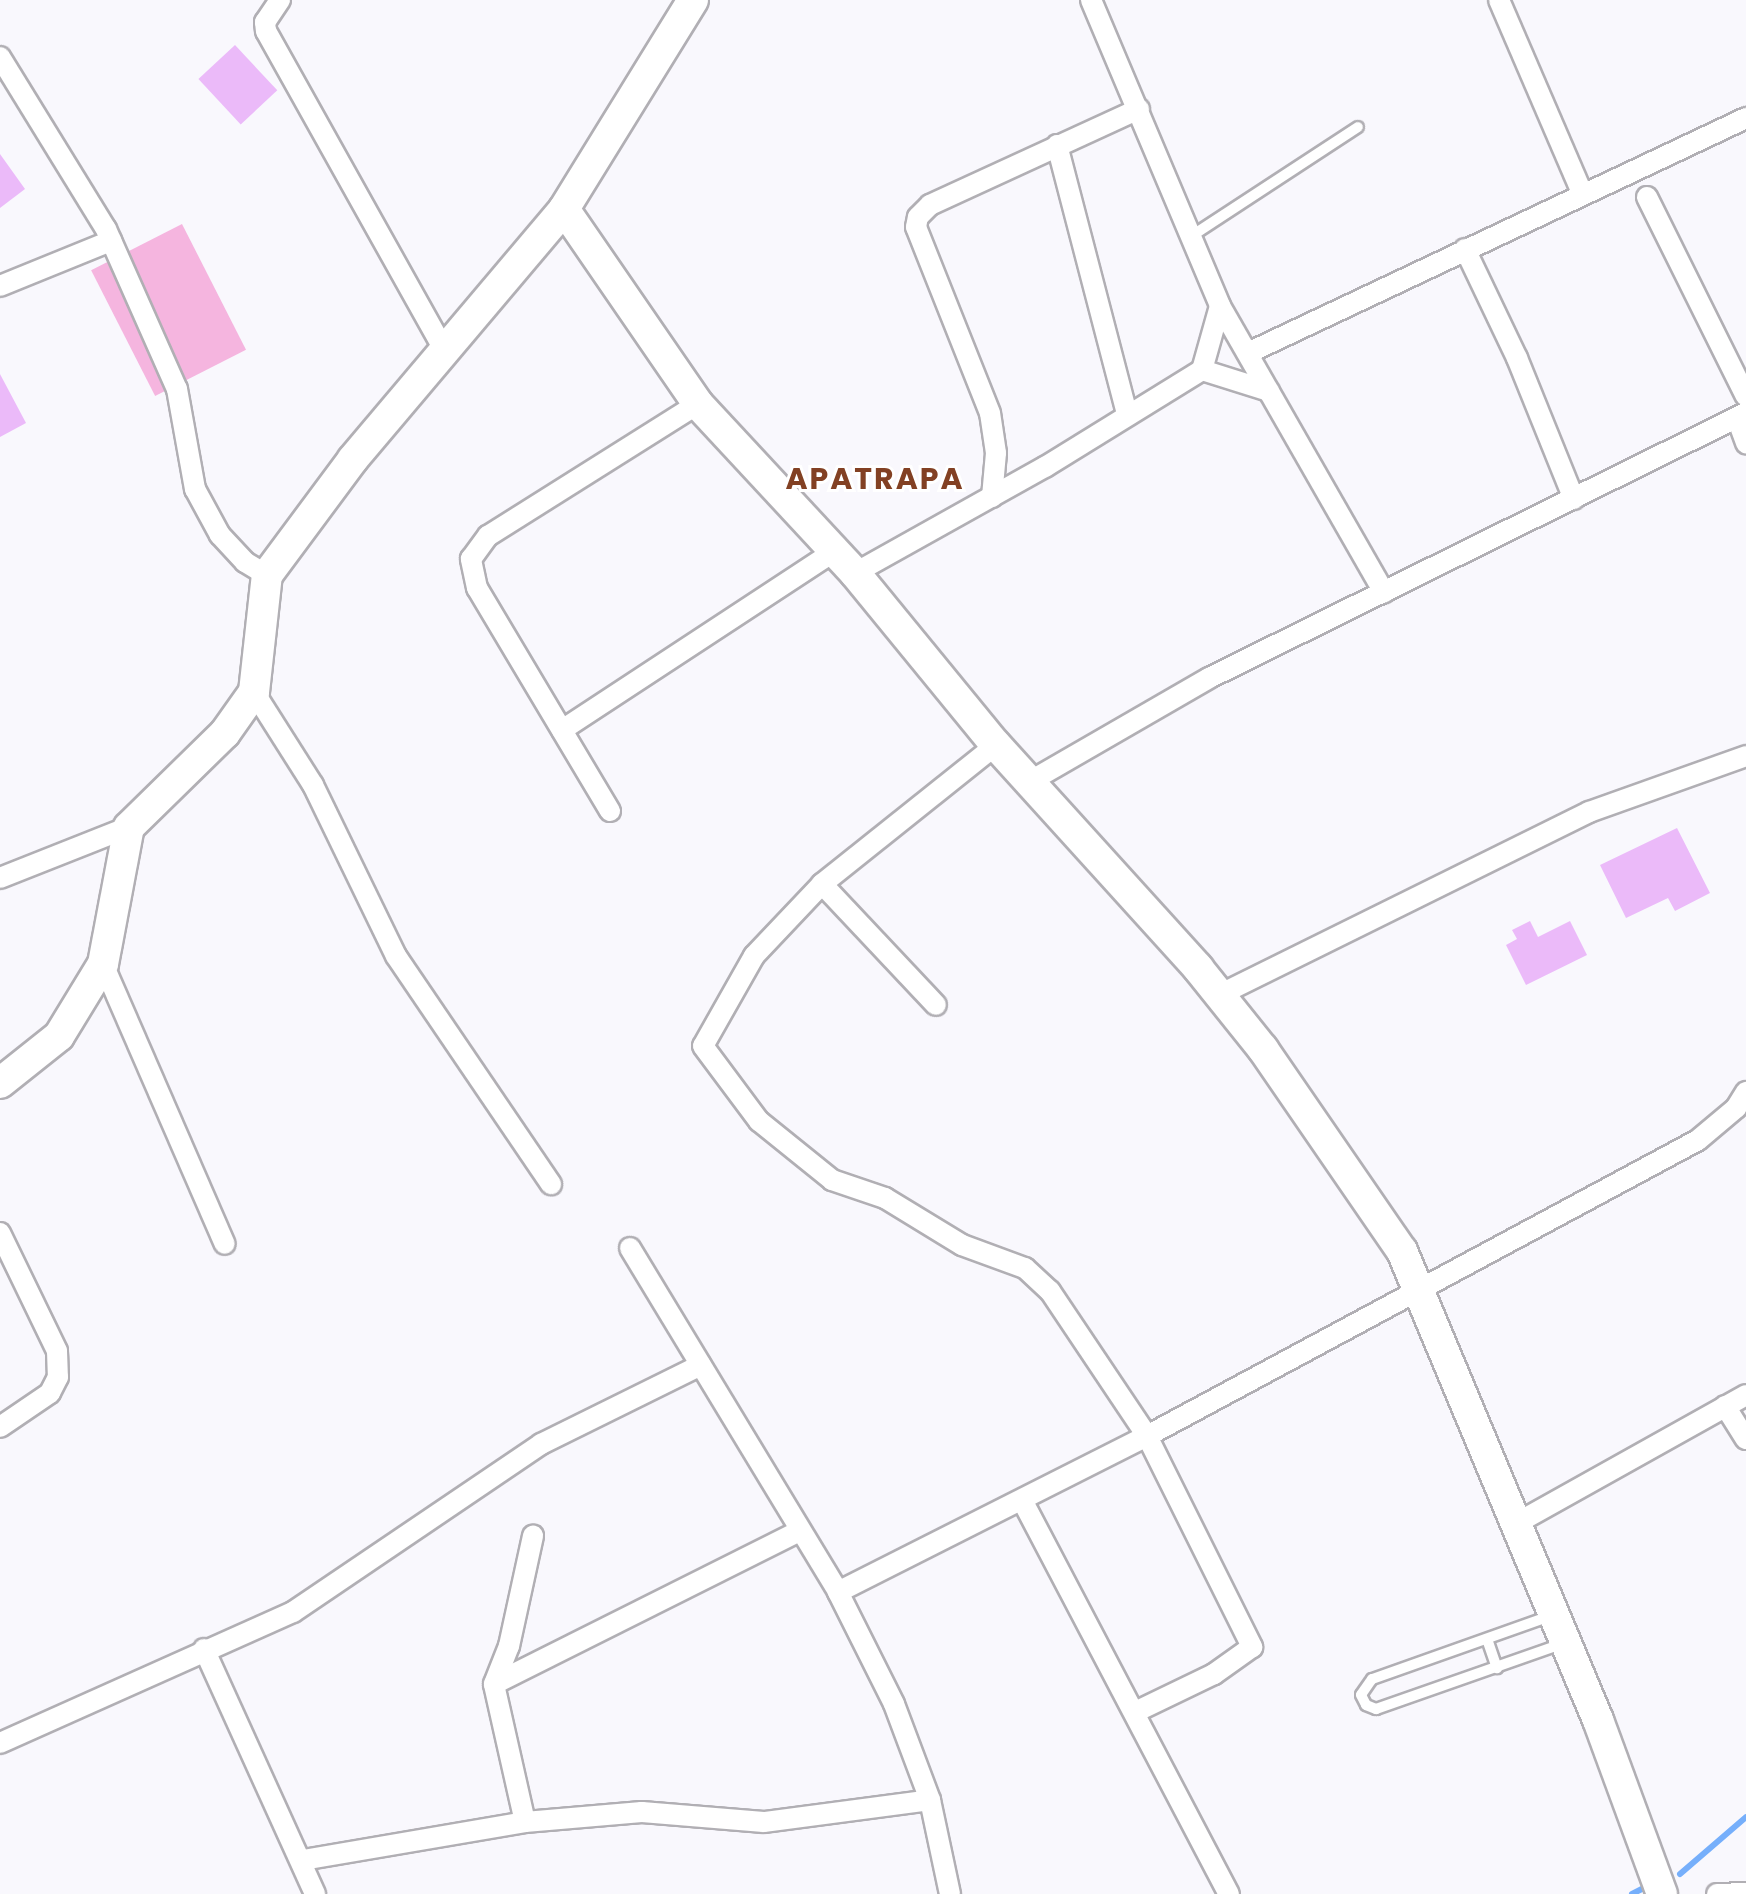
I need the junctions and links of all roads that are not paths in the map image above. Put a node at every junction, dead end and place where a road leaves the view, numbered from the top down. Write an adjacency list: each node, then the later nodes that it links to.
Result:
1 (280, 0): 18 (street)
2 (693, 0): 12 (street)
3 (1091, 0): 6 (street)
4 (1499, 0): 10 (street)
5 (0, 57): 14 (street)
6 (1139, 109): 9 (street); 13 (street)
7 (1746, 118): 10 (street)
8 (1358, 127): 13 (lane)
9 (1057, 145): 24 (street); 27 (street)
10 (1582, 193): 15 (street)
11 (1647, 197): 22 (street)
12 (564, 209): 18 (street); 23 (street)
13 (1193, 235): 17 (street)
14 (111, 241): 16 (street); 31 (street)
15 (1465, 249): 19 (street); 28 (street)
16 (0, 286)
17 (1220, 306): 19 (street); 20 (street)
18 (445, 351): 31 (street)
19 (1248, 353): 21 (street)
20 (1202, 370): 21 (street); 24 (street)
21 (1269, 391): 32 (street)
22 (1746, 396)
23 (698, 404): 29 (street); 34 (street)
24 (1127, 414): 27 (street)
25 (1742, 416): 26 (street); 28 (street)
26 (1746, 443)
27 (992, 497): 30 (street)
28 (1574, 499): 32 (street)
29 (835, 551): 30 (street); 34 (street)
30 (855, 573): 35 (street)
31 (267, 575): 33 (street)
32 (1384, 592): 37 (street)
33 (254, 692): 39 (street); 47 (street)
34 (562, 730): 38 (street)
35 (996, 745): 37 (street); 41 (street)
36 (1744, 760): 43 (street)
37 (1029, 782): 43 (street)
38 (610, 811)
39 (129, 827): 40 (street); 42 (street)
40 (0, 878)
41 (822, 884): 44 (street); 56 (street)
42 (103, 964): 45 (street); 49 (street)
43 (1219, 995): 51 (street)
44 (936, 1005)
45 (0, 1083)
46 (1746, 1092): 51 (street)
47 (551, 1184)
48 (0, 1233): 55 (street)
49 (225, 1244)
50 (630, 1248): 52 (street)
51 (1421, 1289): 56 (street); 59 (street)
52 (701, 1365): 60 (street); 65 (street)
53 (1746, 1395): 54 (street)
54 (1725, 1406): 57 (street); 59 (street)
55 (0, 1427)
56 (1147, 1436): 58 (street); 68 (street)
57 (1746, 1439)
58 (1022, 1500): 62 (street); 68 (street)
59 (1517, 1523): 63 (street)
60 (798, 1532): 62 (street); 67 (street)
61 (533, 1536): 67 (street)
62 (838, 1592): 70 (street)
63 (1561, 1628): 64 (lane); 66 (lane); 77 (street)
64 (1487, 1639): 66 (lane); 66 (lane)
65 (204, 1649): 69 (street); 72 (street)
66 (1497, 1668)
67 (494, 1684): 71 (street)
68 (1135, 1712): 76 (street)
69 (0, 1743)
70 (930, 1800): 71 (street); 75 (street)
71 (525, 1822): 72 (street)
72 (303, 1860): 74 (street)
73 (1746, 1893): 78 (street)
74 (315, 1894)
75 (950, 1894)
76 (1229, 1894)
77 (1662, 1894)
78 (1717, 1894)

